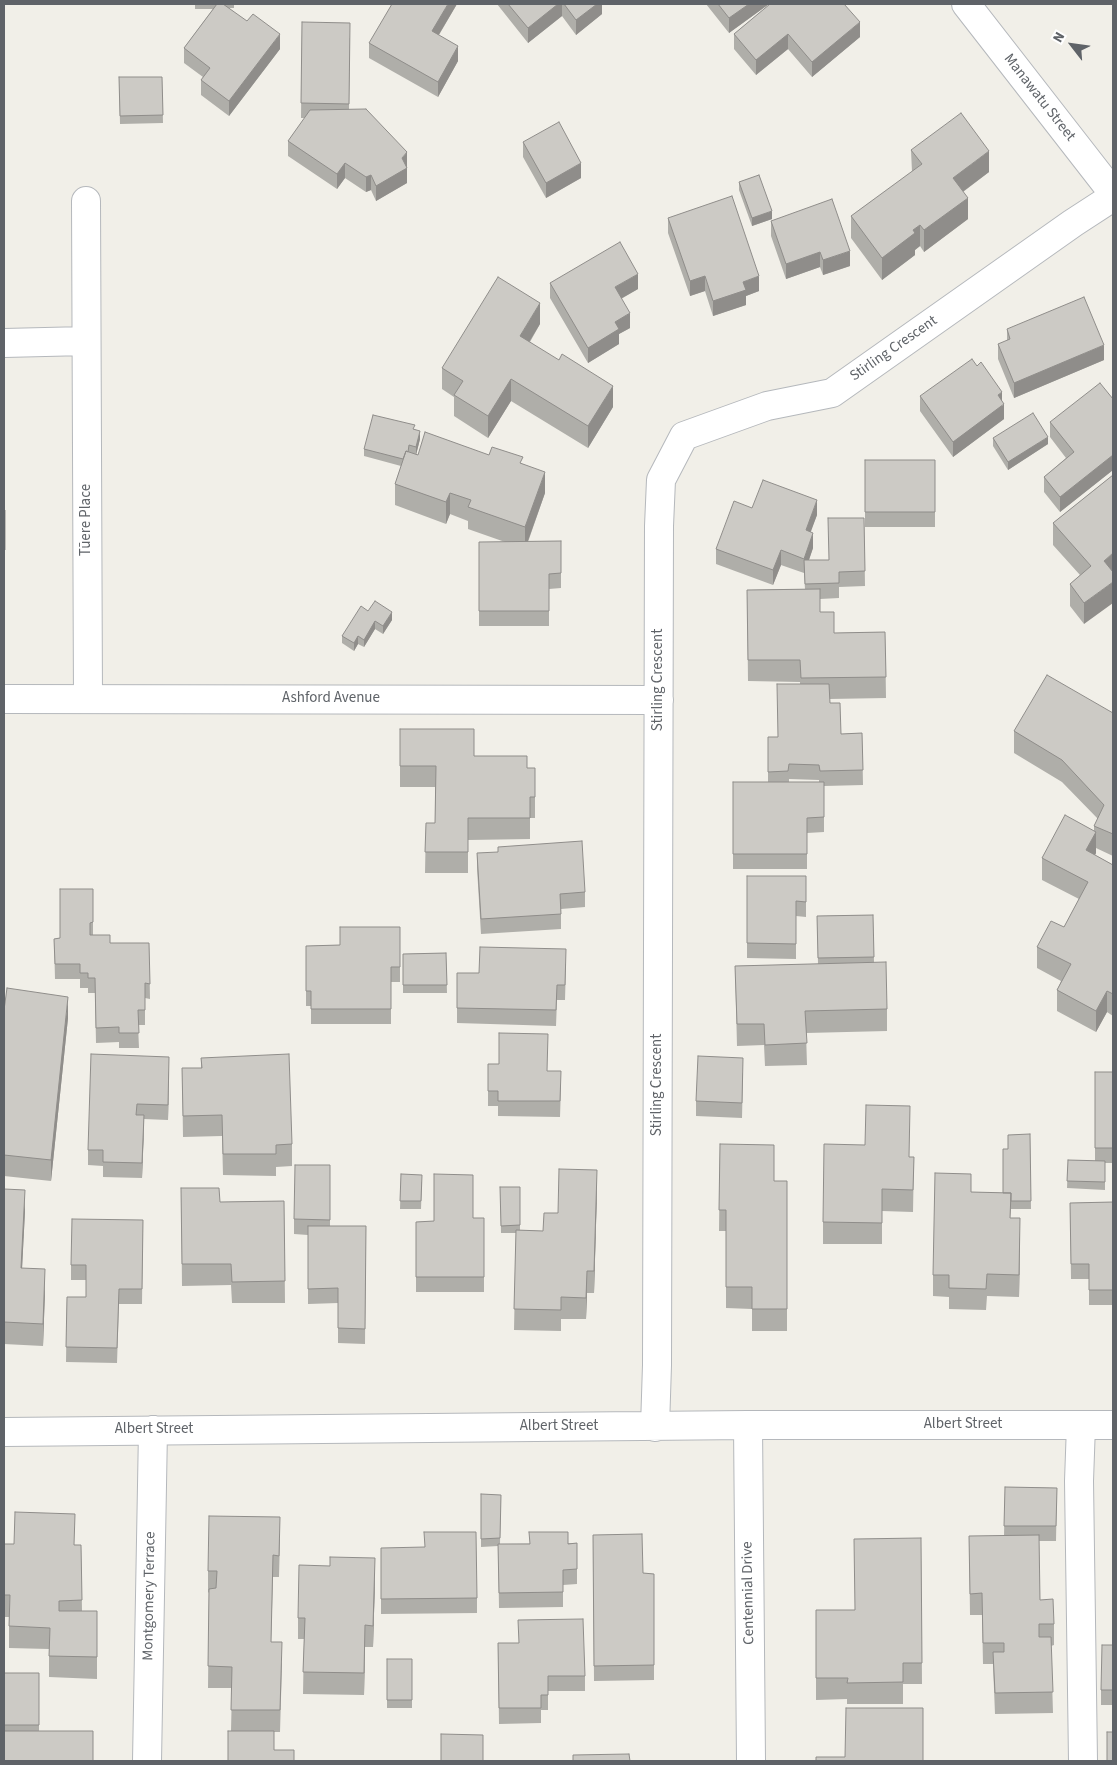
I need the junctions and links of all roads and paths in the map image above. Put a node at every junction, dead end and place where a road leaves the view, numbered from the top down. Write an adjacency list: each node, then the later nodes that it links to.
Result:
1 (966, 4): 2 (street, Manawatu Street)
2 (1113, 193)
3 (1113, 197): 9 (street, Stirling Crescent)
4 (86, 201): 5 (street, Tūere Place)
5 (86, 341): 6 (street); 7 (street, Tūere Place)
6 (4, 343)
7 (88, 698): 8 (street, Ashford Avenue); 9 (street, Ashford Avenue)
8 (4, 699)
9 (659, 700): 13 (street, Stirling Crescent)
10 (748, 1425): 11 (street, Albert Street); 13 (street, Albert Street); 17 (street, Centennial Drive)
11 (1080, 1425): 12 (street, Albert Street); 18 (street)
12 (1113, 1425)
13 (655, 1427): 14 (street, Albert Street)
14 (153, 1430): 15 (street, Albert Street); 16 (street, Montgomery Terrace)
15 (4, 1432)
16 (147, 1761)
17 (751, 1761)
18 (1084, 1761)

